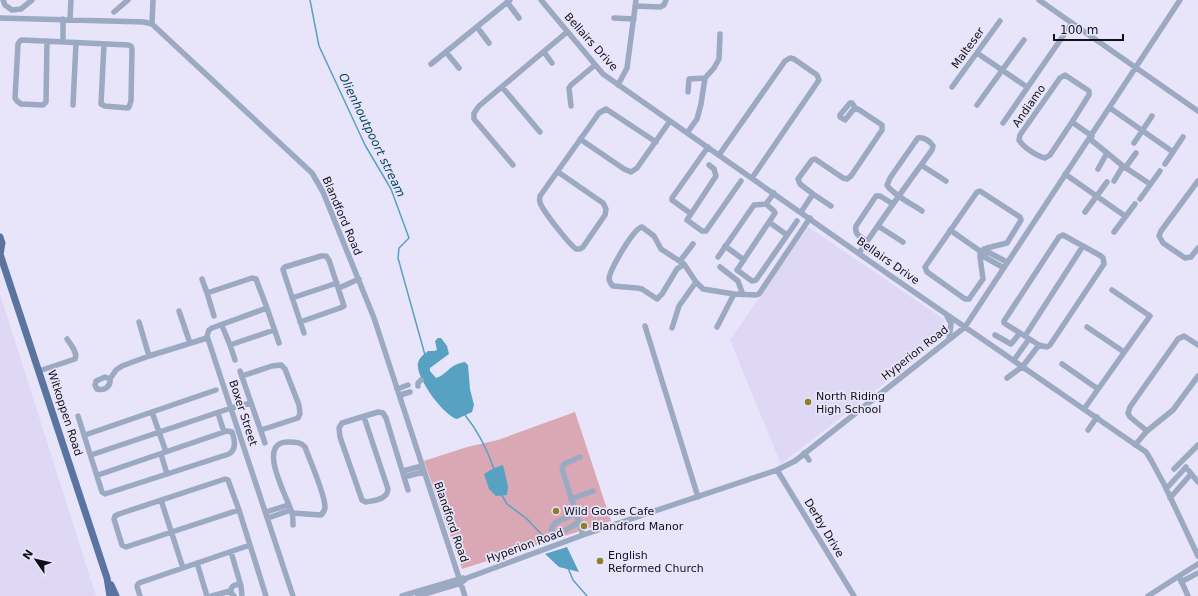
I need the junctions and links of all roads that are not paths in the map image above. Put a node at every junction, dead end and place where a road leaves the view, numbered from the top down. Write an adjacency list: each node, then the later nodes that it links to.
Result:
1 (3, 0): 2 (street)
2 (32, 0)
3 (71, 0): 17 (street)
4 (128, 0): 12 (street)
5 (153, 0): 21 (street)
6 (541, 0): 23 (street, Bellairs Drive)
7 (666, 0): 11 (street)
8 (1039, 0): 20 (street)
9 (1180, 0): 38 (street, Hyperion Road)
10 (508, 1): 14 (street); 22 (street)
11 (635, 3): 18 (street)
12 (114, 12)
13 (0, 18): 16 (street)
14 (519, 18)
15 (614, 18): 18 (street)
16 (63, 19): 17 (street); 27 (street)
17 (70, 19): 21 (street)
18 (634, 19): 41 (street)
19 (1000, 21): 33 (street, Malteser)
20 (1072, 23): 38 (street); 44 (street)
21 (152, 24): 123 (street, Blandford Road)
22 (477, 28): 29 (street); 31 (street)
23 (567, 32): 32 (street); 36 (street, Bellairs Drive)
24 (720, 34): 40 (street)
25 (1024, 40): 39 (street)
26 (47, 42): 26 (street); 27 (street)
27 (63, 42): 28 (street)
28 (76, 43): 30 (street); 46 (street)
29 (489, 43)
30 (104, 44): 30 (street)
31 (446, 52): 35 (street); 37 (street)
32 (544, 52): 34 (street); 42 (street)
33 (977, 53): 39 (street); 43 (street, Malteser)
34 (552, 63)
35 (431, 64)
36 (595, 64): 41 (street, Bellairs Drive); 48 (street)
37 (459, 68)
38 (1136, 68): 49 (street, Hyperion Road); 51 (street)
39 (1002, 70): 44 (street); 47 (street)
40 (705, 78): 45 (street); 58 (street)
41 (618, 84): 53 (street, Bellairs Drive)
42 (502, 87): 57 (street); 70 (street)
43 (952, 87)
44 (1027, 87): 55 (street)
45 (688, 92)
46 (73, 105)
47 (977, 105)
48 (571, 106)
49 (1110, 108): 56 (street); 59 (street, Hyperion Road)
50 (856, 109): 86 (street)
51 (1198, 111)
52 (1152, 116): 56 (street)
53 (670, 121): 58 (street, Bellairs Drive); 62 (street)
54 (1072, 122): 54 (street, Andiamo); 59 (street)
55 (1003, 123)
56 (1142, 131): 63 (street); 66 (street)
57 (540, 132)
58 (687, 133): 64 (street, Bellairs Drive)
59 (1091, 137): 65 (street); 77 (street, Hyperion Road)
60 (1183, 137): 66 (street)
61 (580, 139): 62 (street); 62 (street); 76 (street)
62 (656, 142)
63 (1134, 143)
64 (708, 148): 68 (street, Bellairs Drive); 97 (street)
65 (1107, 152): 73 (street); 74 (street)
66 (1173, 152): 69 (street)
67 (1136, 153): 73 (street)
68 (719, 156): 78 (street, Bellairs Drive); 78 (street)
69 (1165, 164)
70 (513, 165)
71 (709, 165): 97 (street)
72 (921, 165): 80 (street); 87 (street); 87 (street)
73 (1124, 167): 81 (street); 84 (street)
74 (1098, 169)
75 (1160, 171): 84 (street)
76 (558, 172): 76 (street)
77 (1065, 174): 88 (street); 119 (street, Hyperion Road)
78 (752, 178): 85 (street, Bellairs Drive)
79 (741, 181): 97 (street)
80 (946, 181)
81 (1114, 181)
82 (1198, 181): 112 (street)
83 (1107, 182): 88 (street)
84 (1150, 184): 89 (street)
85 (774, 193): 90 (street); 95 (street, Bellairs Drive)
86 (813, 194): 93 (street); 95 (street)
87 (899, 195): 91 (street); 94 (street)
88 (1096, 196): 96 (street); 98 (street)
89 (1140, 199)
90 (766, 204): 101 (street); 110 (street)
91 (893, 204): 102 (street); 107 (street)
92 (1135, 204): 98 (street)
93 (831, 206)
94 (922, 211)
95 (801, 212): 99 (street, Bellairs Drive)
96 (1085, 212)
97 (690, 213)
98 (1125, 216): 104 (street)
99 (810, 218): 114 (street, Bellairs Drive); 129 (street)
100 (797, 221): 105 (street)
101 (769, 222): 105 (street); 117 (street)
102 (878, 226): 107 (street); 108 (street)
103 (950, 230): 113 (street); 113 (street); 113 (street)
104 (1114, 232)
105 (787, 235): 117 (street)
106 (0, 237): 115 (main road, Witkoppen Road)
107 (867, 241): 114 (street)
108 (902, 242)
109 (693, 244): 118 (street)
110 (725, 246): 116 (street); 117 (street)
111 (1083, 246): 146 (street); 146 (street); 153 (street)
112 (1198, 248)
113 (983, 252): 119 (street); 121 (street)
114 (859, 253): 133 (street, Bellairs Drive)
115 (0, 255): 161 (main road, Witkoppen Road)
116 (718, 257)
117 (744, 260)
118 (682, 262): 118 (street); 124 (street)
119 (1007, 262): 121 (street, Hyperion Road)
120 (720, 267): 129 (street)
121 (1004, 268): 139 (street, Hyperion Road)
122 (202, 279): 127 (street)
123 (359, 279): 125 (street); 168 (street, Blandford Road)
124 (696, 282): 128 (street); 142 (street)
125 (338, 286): 130 (street); 130 (street); 136 (street)
126 (1112, 290): 155 (street)
127 (207, 293): 131 (street); 134 (street)
128 (734, 294): 129 (street); 138 (street)
129 (743, 295)
130 (292, 298): 136 (street)
131 (267, 308): 143 (street); 147 (street)
132 (179, 311): 151 (street)
133 (944, 313): 139 (street, Bellairs Drive); 148 (street)
134 (214, 316)
135 (138, 322): 156 (street)
136 (300, 322): 144 (street)
137 (645, 326): 208 (street)
138 (717, 327)
139 (965, 327): 148 (street, Hyperion Road); 158 (street, Bellairs Drive)
140 (1087, 327): 155 (street)
141 (224, 328): 152 (street)
142 (672, 328)
143 (274, 330): 150 (street); 152 (street)
144 (304, 333)
145 (995, 335): 146 (street)
146 (1025, 336): 153 (street); 158 (street)
147 (207, 338): 151 (street); 174 (street, Boxer Street)
148 (949, 338): 191 (street, Hyperion Road)
149 (67, 339): 161 (street)
150 (279, 343)
151 (190, 344): 156 (street)
152 (230, 345): 157 (street)
153 (1038, 345): 160 (street)
154 (1198, 345): 183 (street)
155 (1124, 352): 169 (street)
156 (149, 356): 164 (street)
157 (235, 360)
158 (1014, 360): 160 (street, Bellairs Drive)
159 (1062, 364): 169 (street)
160 (1023, 366): 163 (street); 175 (street, Bellairs Drive)
161 (39, 371): 227 (main road, Witkoppen Road)
162 (1198, 376): 183 (street)
163 (1007, 378)
164 (110, 379)
165 (422, 380): 167 (street)
166 (408, 386): 168 (street)
167 (418, 386)
168 (397, 389): 172 (street, Blandford Road)
169 (1098, 389): 175 (street)
170 (216, 390): 176 (street)
171 (410, 392): 172 (street)
172 (400, 397): 197 (street, Blandford Road)
173 (251, 403): 174 (street); 181 (street); 181 (street)
174 (231, 408): 177 (street); 215 (street, Boxer Street)
175 (1084, 408): 180 (street, Bellairs Drive)
176 (152, 412): 184 (street); 186 (street)
177 (218, 413): 184 (street); 185 (street)
178 (78, 416): 186 (street)
179 (364, 417): 179 (street); 201 (street)
180 (1097, 418): 182 (street); 188 (street, Bellairs Drive)
181 (261, 430): 187 (street)
182 (1088, 430)
183 (1148, 431): 188 (street)
184 (159, 432): 190 (street); 192 (street)
185 (224, 432): 190 (street); 200 (street)
186 (84, 435): 192 (street)
187 (266, 443)
188 (1135, 445): 205 (street, Bellairs Drive)
189 (1198, 446): 195 (street)
190 (164, 453): 200 (street); 203 (street)
191 (804, 453): 194 (street); 199 (street, Hyperion Road)
192 (91, 454): 203 (street)
193 (580, 457): 210 (street)
194 (809, 460)
195 (1182, 461): 196 (street); 198 (street)
196 (1186, 467): 202 (street); 205 (street)
197 (422, 469): 201 (street); 229 (street, Blandford Road)
198 (1174, 469)
199 (777, 470): 208 (street, Hyperion Road); 243 (street, Derby Drive)
200 (167, 474): 203 (street)
201 (404, 474): 206 (street)
202 (1191, 474): 204 (street); 209 (street)
203 (98, 475)
204 (1198, 482)
205 (1166, 489): 209 (street, Bellairs Drive)
206 (408, 490)
207 (593, 491): 210 (street)
208 (698, 497): 219 (street, Hyperion Road)
209 (1170, 498): 222 (street, Bellairs Drive)
210 (571, 499): 214 (street)
211 (161, 500): 213 (street); 218 (street); 218 (street)
212 (290, 509): 212 (street); 215 (street); 217 (street)
213 (239, 510): 218 (street); 220 (street)
214 (576, 513): 216 (street); 216 (street)
215 (267, 515): 239 (street, Boxer Street)
216 (579, 522): 219 (street)
217 (293, 525)
218 (172, 532): 225 (street)
219 (583, 535): 229 (street, Hyperion Road)
220 (250, 546): 221 (street); 238 (street)
221 (231, 552): 223 (street); 230 (street)
222 (1198, 556)
223 (197, 563): 225 (street); 235 (street)
224 (1198, 564): 228 (street)
225 (183, 568): 234 (street)
226 (1198, 573): 228 (street)
227 (107, 578): 232 (main road, Witkoppen Road); 233 (main road, Witkoppen Road)
228 (1180, 579): 244 (street); 245 (street)
229 (460, 581): 240 (street, Hyperion Road); 241 (street, Hyperion Road); 242 (street, Blandford Road)
230 (241, 586): 231 (street); 237 (street)
231 (232, 593): 236 (street)
232 (110, 596)
233 (116, 596)
234 (140, 596)
235 (207, 596)
236 (212, 596)
237 (242, 596)
238 (266, 596)
239 (293, 596)
240 (402, 596)
241 (418, 596)
242 (465, 596)
243 (854, 596)
244 (1148, 596)
245 (1188, 596)

